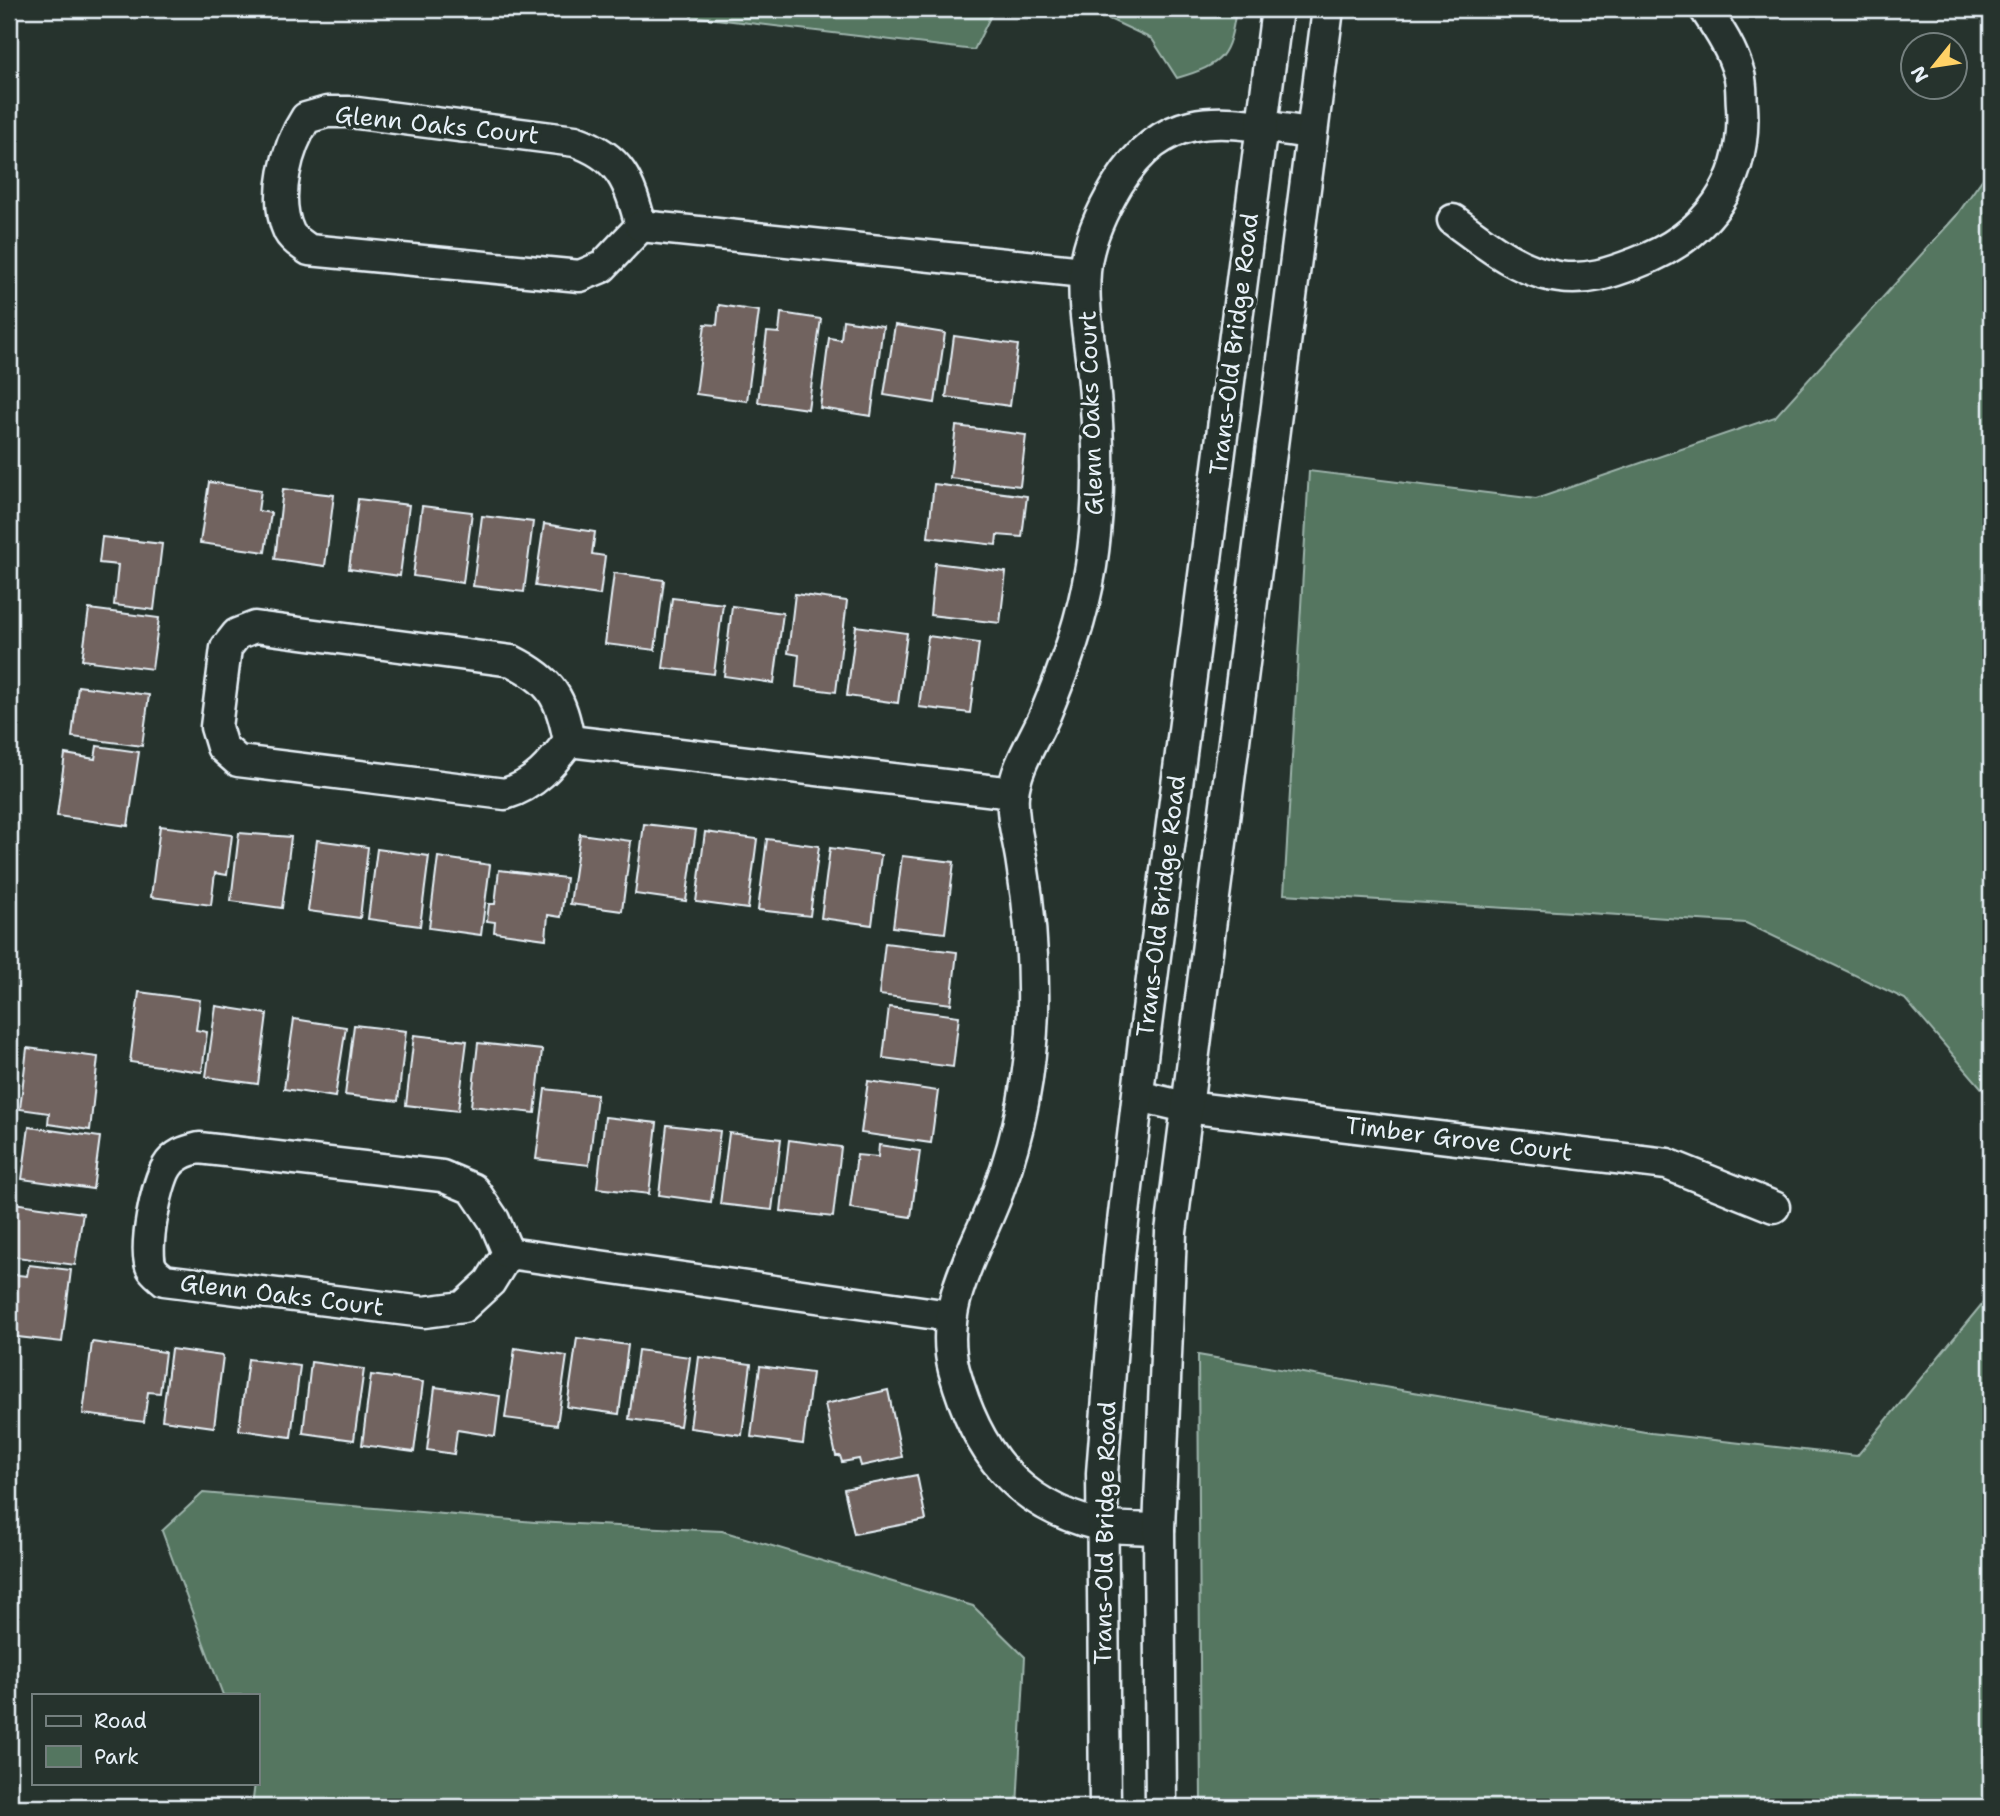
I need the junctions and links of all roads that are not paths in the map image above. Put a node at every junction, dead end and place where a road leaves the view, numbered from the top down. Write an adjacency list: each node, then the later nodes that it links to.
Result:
1 (1277, 9): 4 (street, Trans-Old Bridge Road)
2 (1328, 9): 5 (street, Trans-Old Bridge Road)
3 (1704, 9): 6 (street)
4 (1261, 126): 5 (street, Glenn Oaks Court); 8 (street, Glenn Oaks Court); 11 (street, Trans-Old Bridge Road)
5 (1311, 132): 12 (street, Trans-Old Bridge Road)
6 (1453, 220)
7 (641, 226): 7 (street, Glenn Oaks Court); 8 (street)
8 (1084, 272): 10 (street, Glenn Oaks Court)
9 (569, 741): 9 (street); 10 (street)
10 (1013, 793): 15 (street, Glenn Oaks Court)
11 (1138, 1096): 12 (street, Timber Grove Court); 16 (street, Trans-Old Bridge Road)
12 (1186, 1107): 13 (street, Timber Grove Court); 17 (street, Trans-Old Bridge Road)
13 (1774, 1207)
14 (508, 1253): 14 (street, Glenn Oaks Court); 15 (street)
15 (950, 1316): 16 (street, Glenn Oaks Court)
16 (1102, 1525): 17 (street, Glenn Oaks Court); 18 (street, Trans-Old Bridge Road)
17 (1159, 1529): 19 (street, Trans-Old Bridge Road)
18 (1105, 1807)
19 (1161, 1807)

